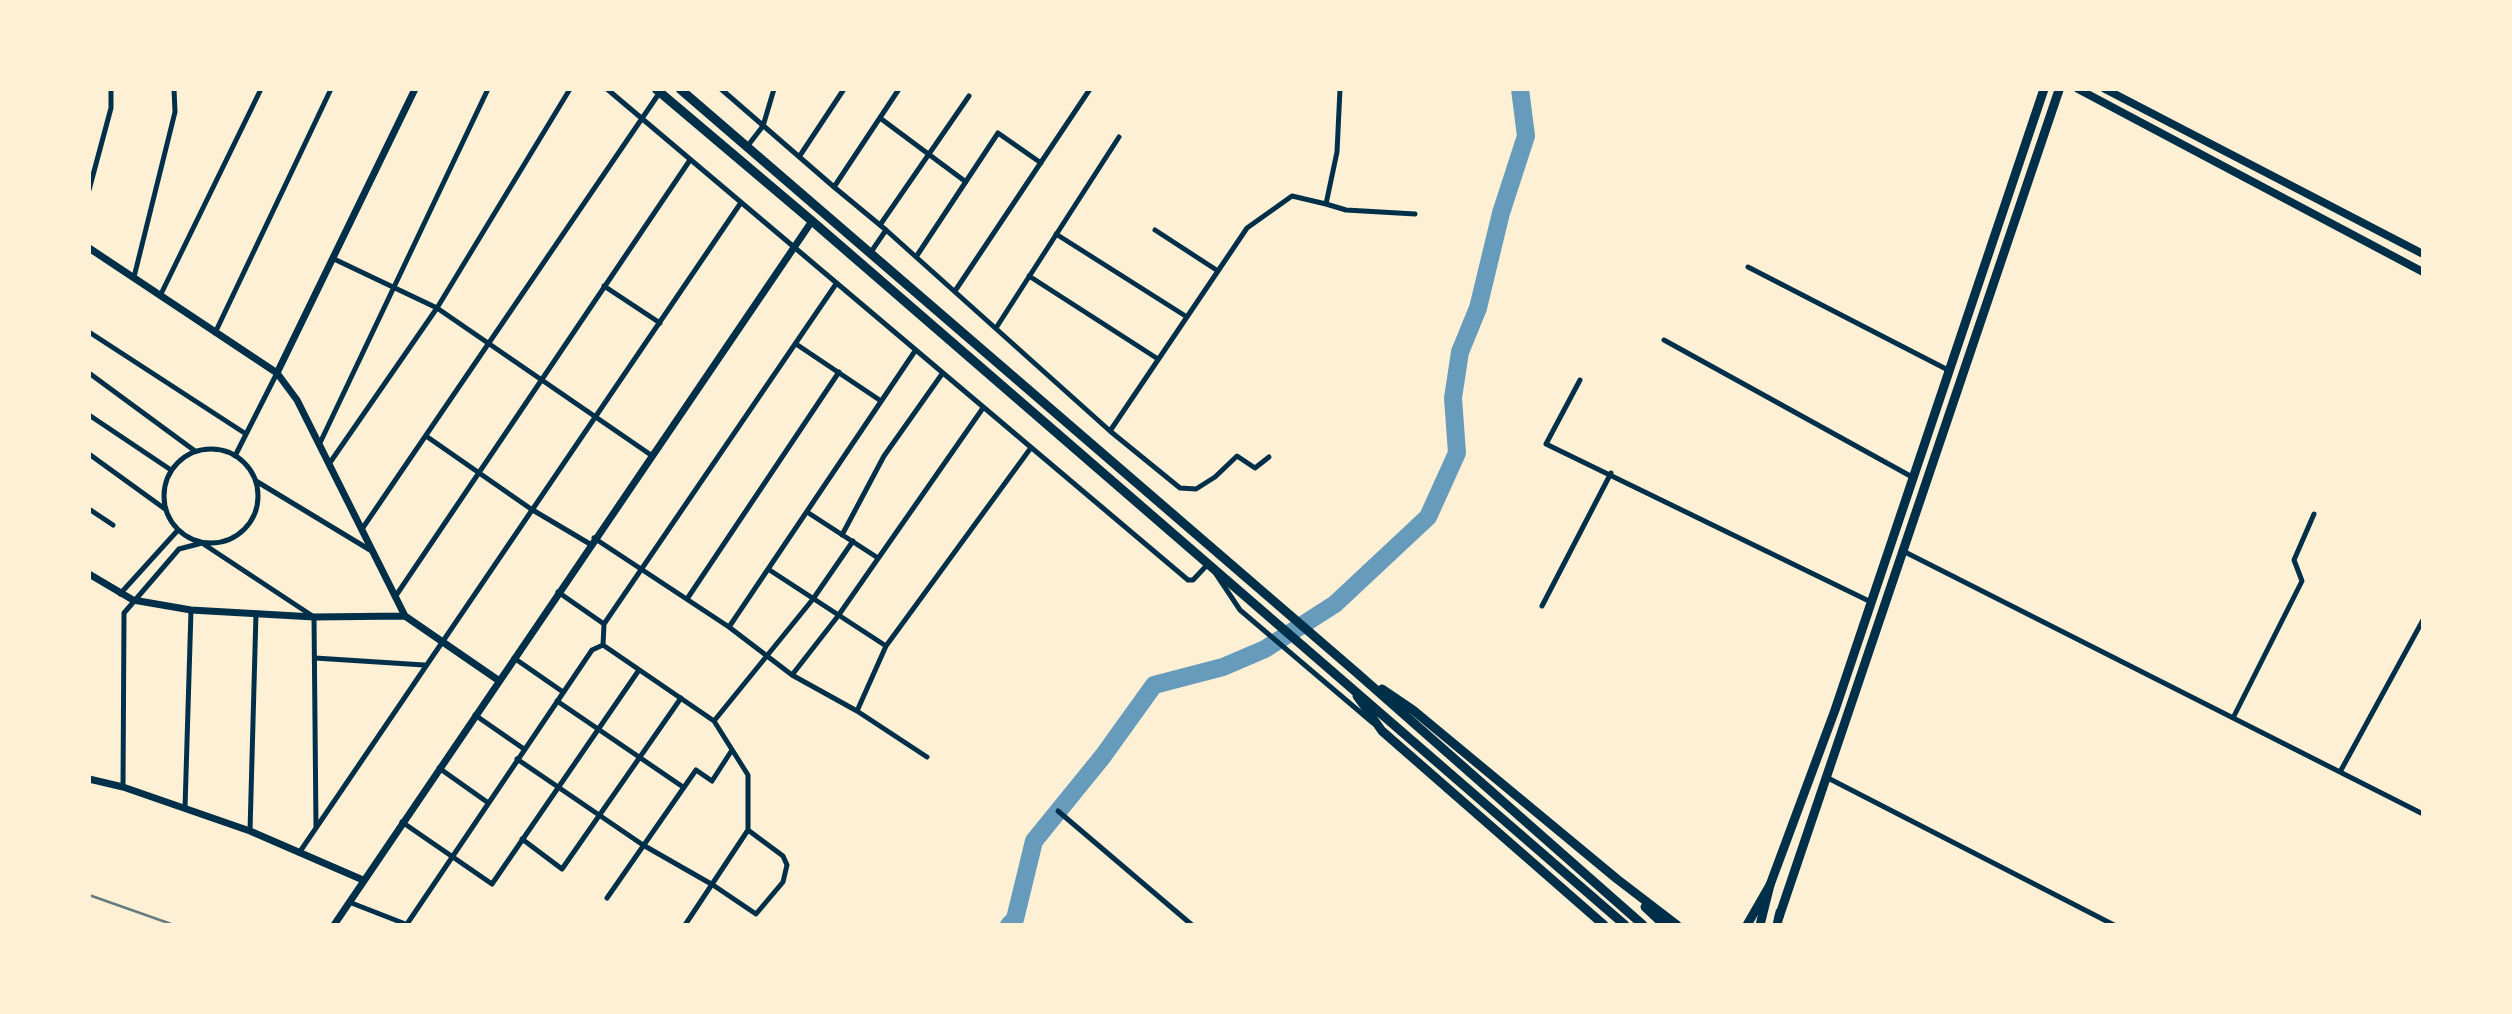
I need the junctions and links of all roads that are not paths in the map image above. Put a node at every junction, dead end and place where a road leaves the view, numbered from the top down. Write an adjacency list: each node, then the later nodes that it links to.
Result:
1 (111, 89): 33 (street)
2 (174, 89): 54 (street)
3 (261, 89): 59 (street)
4 (331, 89): 65 (street)
5 (488, 89): 57 (street)
6 (570, 89): 60 (street)
7 (607, 89): 22 (street)
8 (680, 89): 26 (main road)
9 (721, 89): 24 (street)
10 (774, 89): 24 (street)
11 (844, 89): 28 (street)
12 (899, 89): 23 (street)
13 (1090, 89): 30 (street)
14 (1340, 89): 35 (street)
15 (2044, 89): 71 (main road)
16 (2059, 89): 111 (main road)
17 (2078, 89): 42 (main road)
18 (2105, 89): 37 (main road)
19 (415, 90): 49 (street)
20 (658, 91): 22 (street); 38 (main road)
21 (969, 96): 27 (street)
22 (642, 118): 29 (street); 67 (street)
23 (880, 118): 27 (street); 32 (street)
24 (763, 126): 26 (street); 28 (street)
25 (1119, 137): 43 (street)
26 (746, 148): 46 (main road)
27 (929, 154): 31 (street); 39 (street)
28 (799, 157): 32 (street)
29 (690, 160): 34 (street); 56 (street)
30 (1041, 163): 31 (street); 58 (street)
31 (966, 182): 48 (street)
32 (834, 187): 39 (street)
33 (89, 190)
34 (740, 204): 45 (street); 62 (street)
35 (1326, 204): 36 (street); 51 (street)
36 (1415, 214)
37 (2354, 218): 42 (main road); 47 (main road)
38 (813, 221): 45 (street); 113 (main road)
39 (880, 225): 40 (street)
40 (886, 230): 46 (street); 48 (street)
41 (1155, 230): 51 (street)
42 (2347, 232): 52 (main road)
43 (1056, 234): 53 (street); 61 (street)
44 (89, 248): 54 (street)
45 (793, 248): 55 (street); 89 (street)
46 (870, 252): 141 (main road)
47 (2423, 254)
48 (916, 257): 58 (street)
49 (334, 259): 57 (street); 74 (street)
50 (1748, 267): 71 (street)
51 (1218, 271): 61 (street)
52 (2423, 272)
53 (1029, 276): 63 (street); 70 (street)
54 (134, 277): 59 (street)
55 (836, 284): 68 (street); 69 (street)
56 (604, 286): 62 (street); 76 (street)
57 (393, 288): 60 (street); 85 (street)
58 (955, 291): 63 (street)
59 (161, 295): 65 (street)
60 (437, 308): 67 (street); 92 (street)
61 (1187, 317): 70 (street)
62 (660, 323): 81 (street)
63 (996, 328): 82 (street)
64 (89, 332): 83 (street)
65 (215, 333): 74 (street)
66 (1664, 340): 96 (street)
67 (488, 342): 76 (street); 84 (street)
68 (796, 344): 72 (street); 114 (street)
69 (915, 351): 75 (street); 78 (street)
70 (1158, 359): 82 (street)
71 (1951, 371): 96 (main road)
72 (839, 372): 78 (street); 120 (street)
73 (89, 373): 87 (street)
74 (277, 373): 83 (street); 85 (street)
75 (942, 374): 79 (street); 106 (street)
76 (541, 379): 81 (street); 95 (street)
77 (1580, 380): 94 (street)
78 (881, 401): 101 (street)
79 (982, 408): 86 (street); 112 (street)
80 (89, 415): 93 (street)
81 (596, 417): 89 (street); 100 (street)
82 (1110, 431): 91 (street)
83 (246, 435): 90 (street)
84 (426, 436): 95 (street); 105 (street)
85 (319, 445): 92 (street)
86 (1030, 449): 113 (street); 135 (street)
87 (195, 452): 90 (street); 93 (street)
88 (89, 454): 99 (street)
89 (651, 454): 107 (street)
90 (235, 456): 97 (street)
91 (1269, 457)
92 (329, 464): 105 (street)
93 (171, 470): 99 (street)
94 (1611, 473): 123 (street); 124 (street)
95 (479, 474): 100 (street); 119 (street)
96 (1914, 478): 123 (main road)
97 (256, 481): 109 (street); 110 (street)
98 (89, 509): 103 (street)
99 (165, 509): 104 (street)
100 (531, 509): 107 (street); 133 (street)
101 (807, 512): 106 (street); 115 (street)
102 (2314, 514): 150 (street)
103 (113, 525)
104 (178, 530): 109 (street); 118 (street)
105 (361, 530): 110 (street)
106 (842, 535): 108 (street)
107 (592, 541): 114 (street); 117 (street)
108 (853, 541): 112 (street); 121 (street)
109 (202, 543): 122 (street); 129 (street)
110 (370, 550): 119 (street)
111 (1903, 551): 150 (street); 161 (main road)
112 (878, 558): 128 (street)
113 (1209, 563): 144 (main road); 153 (street)
114 (642, 569): 120 (street); 131 (street)
115 (768, 569): 121 (street); 132 (street)
116 (89, 574): 118 (street)
117 (557, 592): 131 (street); 137 (street)
118 (120, 594): 122 (street)
119 (395, 597): 127 (street)
120 (687, 599): 132 (street)
121 (813, 599): 128 (street); 136 (street)
122 (132, 600): 125 (street); 163 (street)
123 (1871, 602): 182 (main road)
124 (1542, 606)
125 (191, 610): 126 (street); 167 (street)
126 (256, 613): 129 (street); 174 (street)
127 (405, 616): 129 (street); 133 (street)
128 (838, 616): 135 (street); 142 (street)
129 (314, 617): 138 (street)
130 (2423, 620): 160 (street)
131 (604, 624): 134 (street)
132 (729, 627): 136 (street)
133 (442, 642): 139 (street); 143 (street)
134 (603, 645): 140 (street); 145 (street)
135 (886, 646): 148 (street)
136 (767, 656): 142 (street); 151 (street)
137 (513, 657): 143 (street); 145 (street)
138 (315, 658): 139 (street); 172 (street)
139 (424, 665): 172 (street)
140 (639, 670): 146 (street); 152 (street)
141 (1357, 673): 179 (main road); 191 (main road)
142 (792, 675): 148 (street)
143 (498, 680): 149 (street)
144 (1348, 684): 153 (main road); 190 (main road)
145 (563, 692): 147 (street)
146 (681, 698): 151 (street); 156 (street)
147 (557, 701): 152 (street); 154 (street)
148 (857, 711): 157 (street)
149 (474, 715): 154 (street); 159 (street)
150 (2233, 718): 160 (street)
151 (714, 721): 155 (street)
152 (598, 729): 156 (street); 164 (street)
153 (1382, 731): 189 (main road)
154 (524, 749): 158 (street)
155 (732, 750): 165 (street); 173 (street)
156 (640, 757): 165 (street); 170 (street)
157 (927, 757)
158 (517, 759): 164 (street); 166 (street)
159 (439, 768): 166 (street); 171 (street)
160 (2340, 772): 169 (street)
161 (1825, 777): 196 (main road); 197 (street)
162 (89, 779): 163 (street)
163 (123, 787): 167 (street)
164 (558, 787): 170 (street); 175 (street)
165 (683, 787): 176 (street)
166 (487, 802): 178 (street)
167 (185, 808): 174 (street)
168 (1058, 811): 188 (street)
169 (2423, 814)
170 (601, 816): 175 (street); 176 (street)
171 (402, 822): 178 (street); 180 (street)
172 (316, 828): 177 (street)
173 (748, 830): 181 (street); 181 (street)
174 (250, 831): 177 (street)
175 (523, 839): 178 (street)
176 (643, 845): 181 (street); 183 (street)
177 (299, 853): 180 (street)
178 (452, 856): 185 (street)
179 (1616, 879): 192 (main road); 193 (main road)
180 (363, 880): 184 (street)
181 (713, 885): 187 (street)
182 (1770, 885): 194 (main road); 195 (main road)
183 (607, 898)
184 (349, 902): 185 (street); 186 (street)
185 (408, 924)
186 (334, 925)
187 (685, 925)
188 (1192, 925)
189 (1604, 925)
190 (1625, 925)
191 (1643, 925)
192 (1664, 925)
193 (1676, 925)
194 (1747, 925)
195 (1760, 925)
196 (1777, 925)
197 (2114, 925)

